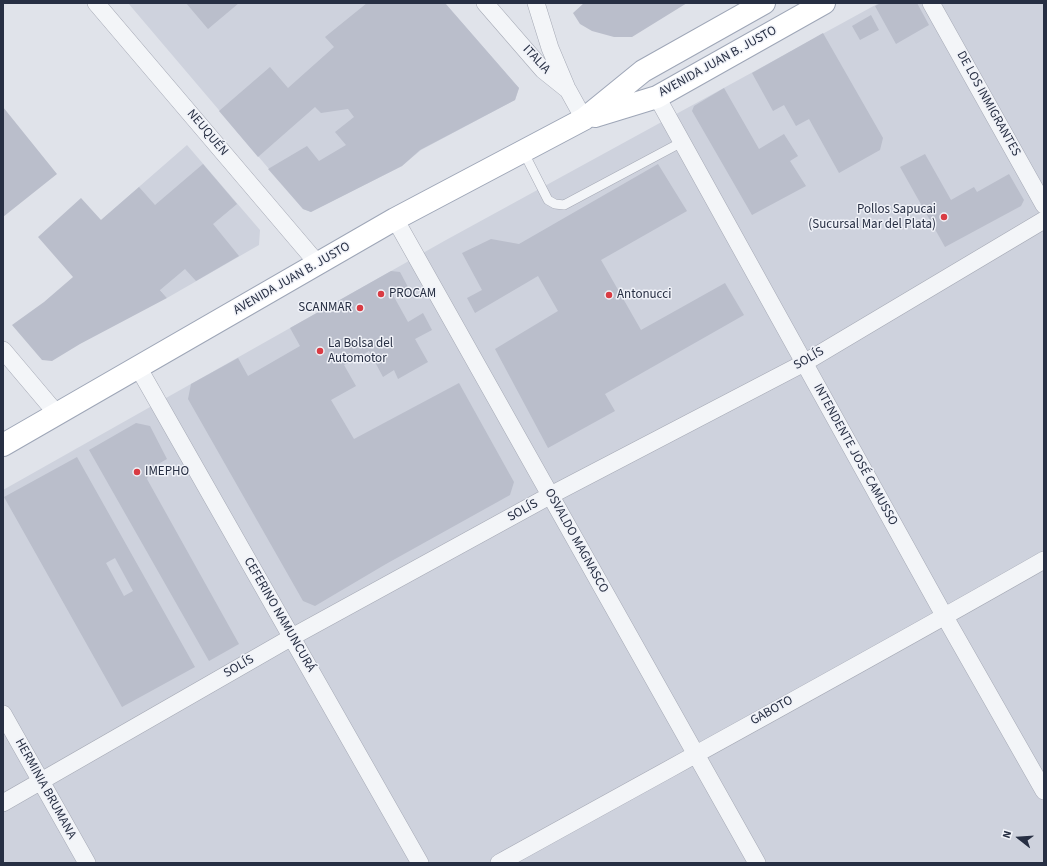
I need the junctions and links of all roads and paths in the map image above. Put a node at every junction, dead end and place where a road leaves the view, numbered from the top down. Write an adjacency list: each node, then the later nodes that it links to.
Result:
1 (96, 3): 15 (street, NEUQUÉN)
2 (485, 3): 7 (street, ITALIA)
3 (536, 3): 7 (street)
4 (764, 3): 9 (main road, AVENIDA JUAN B. JUSTO)
5 (824, 3): 8 (main road, AVENIDA JUAN B. JUSTO)
6 (931, 3): 12 (street, DE LOS INMIGRANTES)
7 (568, 90): 9 (street, ITALIA)
8 (658, 97): 9 (main road, AVENIDA JUAN B. JUSTO); 10 (street, INTENDENTE JOSÉ CAMUSSO)
9 (584, 119): 11 (main road, AVENIDA JUAN B. JUSTO)
10 (682, 142): 11 (lane); 17 (street, INTENDENTE JOSÉ CAMUSSO)
11 (523, 151): 13 (main road, AVENIDA JUAN B. JUSTO)
12 (1044, 205)
13 (396, 219): 15 (main road, AVENIDA JUAN B. JUSTO); 21 (street, OSVALDO MAGNASCO)
14 (1044, 220): 17 (street, SOLÍS)
15 (318, 264): 18 (main road, AVENIDA JUAN B. JUSTO)
16 (3, 350): 19 (street)
17 (804, 363): 21 (street, SOLÍS); 23 (street, INTENDENTE JOSÉ CAMUSSO)
18 (138, 367): 19 (main road, AVENIDA JUAN B. JUSTO); 24 (street, CEFERINO NAMUNCURÁ)
19 (57, 414): 20 (main road, AVENIDA JUAN B. JUSTO)
20 (3, 445)
21 (551, 495): 24 (street, SOLÍS); 26 (street, OSVALDO MAGNASCO)
22 (1044, 560): 23 (street, GABOTO)
23 (945, 616): 26 (street, GABOTO); 28 (street, INTENDENTE JOSÉ CAMUSSO)
24 (292, 637): 27 (street, SOLÍS); 31 (street, CEFERINO NAMUNCURÁ)
25 (3, 714): 27 (street, HERMINIA BRUMANA)
26 (695, 753): 32 (street, GABOTO); 33 (street, OSVALDO MAGNASCO)
27 (41, 781): 29 (street, SOLÍS); 30 (street, HERMINIA BRUMANA)
28 (1044, 791)
29 (3, 802)
30 (87, 863)
31 (420, 863)
32 (499, 863)
33 (757, 863)

